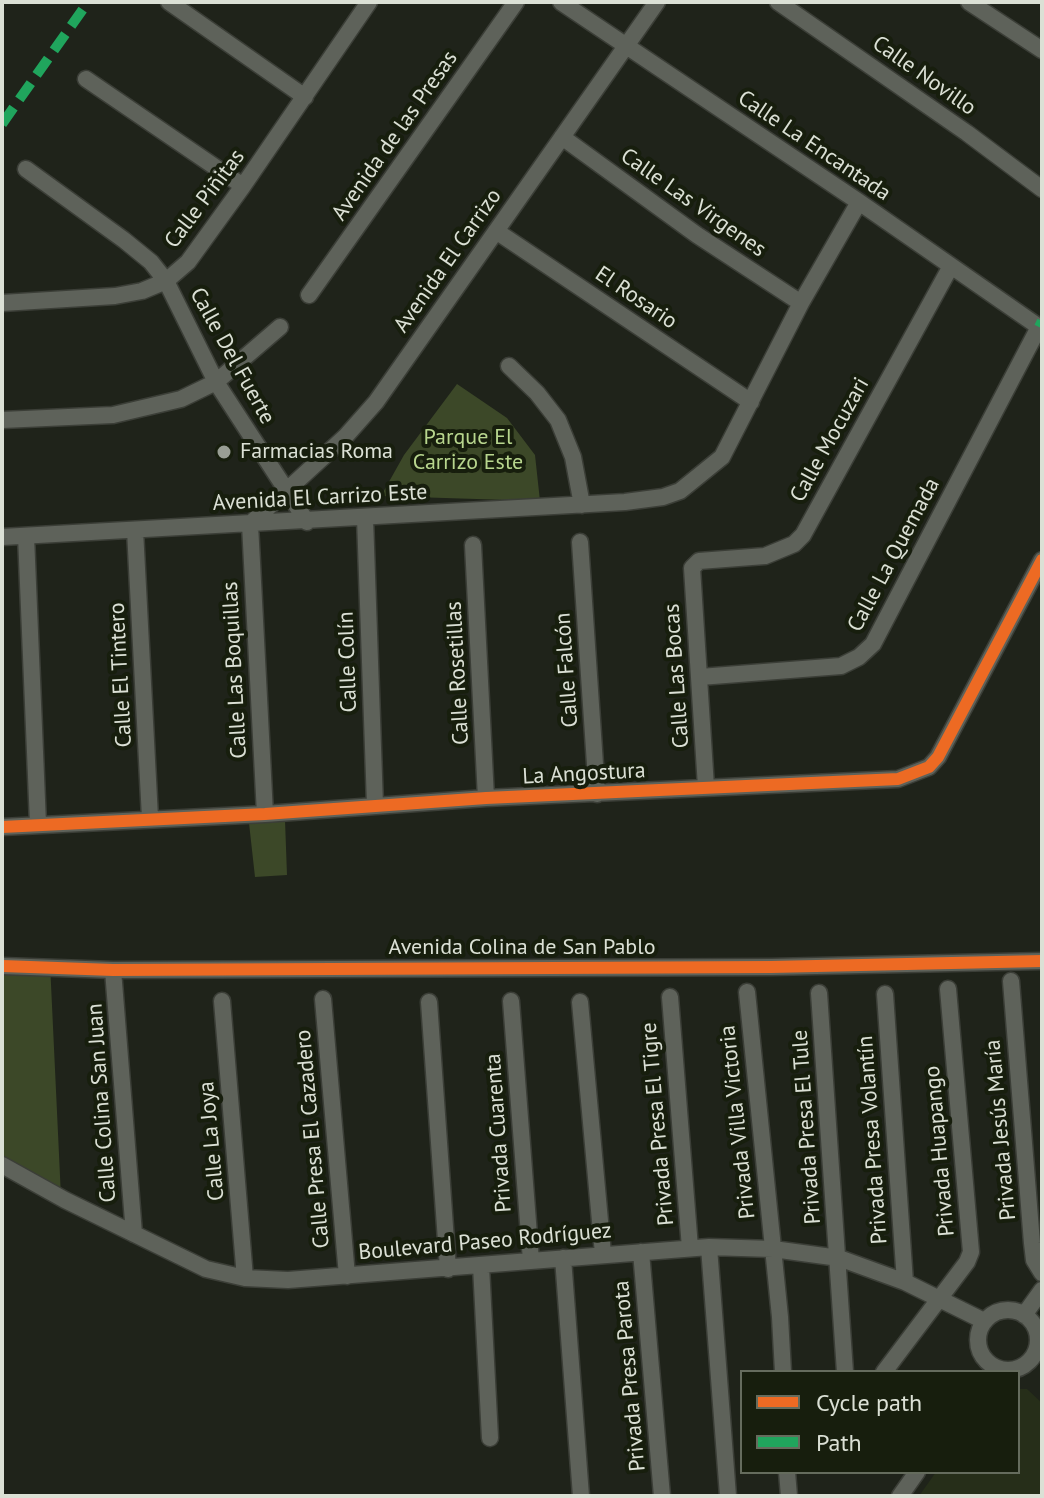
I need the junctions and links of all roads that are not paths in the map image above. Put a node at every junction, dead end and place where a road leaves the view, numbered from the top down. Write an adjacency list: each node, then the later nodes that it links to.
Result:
1 (169, 2): 11 (street)
2 (369, 2): 11 (street, Calle Piñitas)
3 (516, 2): 20 (street, Avenida de las Presas)
4 (561, 2): 8 (street, Calle La Encantada)
5 (657, 2): 8 (street, Avenida El Carrizo)
6 (778, 2): 15 (street, Calle Novillo)
7 (969, 2): 9 (street)
8 (627, 45): 12 (street, Avenida El Carrizo); 16 (street, Calle La Encantada)
9 (1042, 50)
10 (86, 79): 14 (street)
11 (305, 97): 14 (street, Calle Piñitas)
12 (562, 137): 17 (street, Avenida El Carrizo); 22 (street, Calle Las Virgenes)
13 (26, 169): 19 (street, Calle Del Fuerte)
14 (243, 186): 19 (street, Calle Piñitas)
15 (1042, 189)
16 (859, 202): 18 (street, Calle La Encantada); 22 (street, Avenida El Carrizo Este)
17 (496, 231): 27 (street, El Rosario); 29 (street, Avenida El Carrizo)
18 (951, 266): 24 (street, Calle La Encantada); 40 (street, Calle Mocuzari)
19 (166, 281): 21 (street, Calle Piñitas); 26 (street, Calle Del Fuerte)
20 (309, 295)
21 (2, 303)
22 (801, 303): 27 (street, Avenida El Carrizo Este)
23 (280, 327): 26 (street)
24 (1040, 328): 41 (street, Calle La Quemada)
25 (509, 366): 30 (street)
26 (216, 382): 28 (street); 29 (street, Calle Del Fuerte)
27 (751, 402): 30 (street, Avenida El Carrizo Este)
28 (2, 420)
29 (286, 490): 32 (street, Calle Del Fuerte); 33 (street, Avenida El Carrizo)
30 (582, 505): 31 (street, Avenida El Carrizo Este)
31 (365, 518): 32 (street, Avenida El Carrizo Este); 45 (street, Calle Colín)
32 (307, 522): 33 (street, Avenida El Carrizo Este)
33 (250, 524): 34 (street, Avenida El Carrizo Este); 46 (street, Calle Las Boquillas)
34 (135, 530): 35 (street, Avenida El Carrizo Este); 47 (street, Calle El Tintero)
35 (26, 536): 36 (street, Avenida El Carrizo Este); 48 (street)
36 (2, 537)
37 (580, 542): 43 (street, Calle Falcón)
38 (473, 545): 44 (street, Calle Rosetillas)
39 (1042, 560): 42 (street, La Angostura)
40 (695, 564): 41 (street, Calle Las Bocas)
41 (700, 677): 42 (street, Calle Las Bocas)
42 (706, 787): 43 (street, La Angostura)
43 (597, 794): 44 (street, La Angostura)
44 (486, 798): 45 (street, La Angostura)
45 (375, 805): 46 (street, La Angostura)
46 (265, 814): 47 (street, La Angostura)
47 (150, 818): 48 (street, La Angostura)
48 (38, 824): 49 (street, La Angostura)
49 (2, 827)
50 (1042, 961): 52 (street, Avenida Colina de San Pablo)
51 (2, 966): 52 (street, Avenida Colina de San Pablo)
52 (113, 970): 65 (street, Calle Colina San Juan)
53 (1011, 981): 76 (street, Privada Jesús María)
54 (948, 989): 81 (street, Privada Huapango)
55 (747, 992): 68 (street, Privada Villa Victoria)
56 (819, 993): 72 (street, Privada Presa El Tule)
57 (885, 994): 79 (street, Privada Presa Volantín)
58 (670, 997): 67 (street, Privada Presa El Tigre)
59 (323, 999): 77 (street, Calle Presa El Cazadero)
60 (222, 1001): 78 (street, Calle La Joya)
61 (511, 1001): 73 (street, Privada Cuarenta)
62 (429, 1002): 75 (street)
63 (580, 1002): 70 (street)
64 (2, 1165): 65 (street, Boulevard Paseo Rodríguez)
65 (134, 1234): 78 (street, Boulevard Paseo Rodríguez)
66 (709, 1247): 67 (street, Boulevard Paseo Rodríguez); 68 (street, Boulevard Paseo Rodríguez); 94 (street)
67 (690, 1248): 69 (street, Boulevard Paseo Rodríguez)
68 (773, 1249): 72 (street, Boulevard Paseo Rodríguez); 86 (street, Privada Villa Victoria)
69 (641, 1252): 70 (street, Boulevard Paseo Rodríguez); 93 (street, Privada Presa Parota)
70 (603, 1254): 71 (street, Boulevard Paseo Rodríguez)
71 (563, 1258): 73 (street, Boulevard Paseo Rodríguez); 92 (street)
72 (839, 1258): 79 (street, Boulevard Paseo Rodríguez); 87 (street, Privada Presa El Tule)
73 (531, 1261): 74 (street, Boulevard Paseo Rodríguez)
74 (481, 1266): 75 (street, Boulevard Paseo Rodríguez); 89 (street)
75 (448, 1269): 77 (street, Boulevard Paseo Rodríguez)
76 (1042, 1273)
77 (347, 1276): 78 (street, Boulevard Paseo Rodríguez)
78 (245, 1278)
79 (905, 1282): 81 (street, Boulevard Paseo Rodríguez)
80 (1042, 1290): 82 (street)
81 (940, 1299): 83 (street, Boulevard Paseo Rodríguez); 88 (street, Privada Huapango)
82 (1024, 1315): 83 (street); 84 (street)
83 (984, 1321): 85 (street)
84 (1038, 1358): 85 (street)
85 (989, 1369)
86 (783, 1370)
87 (845, 1370)
88 (886, 1370)
89 (490, 1438)
90 (787, 1474): 95 (street)
91 (916, 1474): 96 (street)
92 (581, 1496)
93 (662, 1496)
94 (728, 1496)
95 (789, 1496)
96 (900, 1496)

